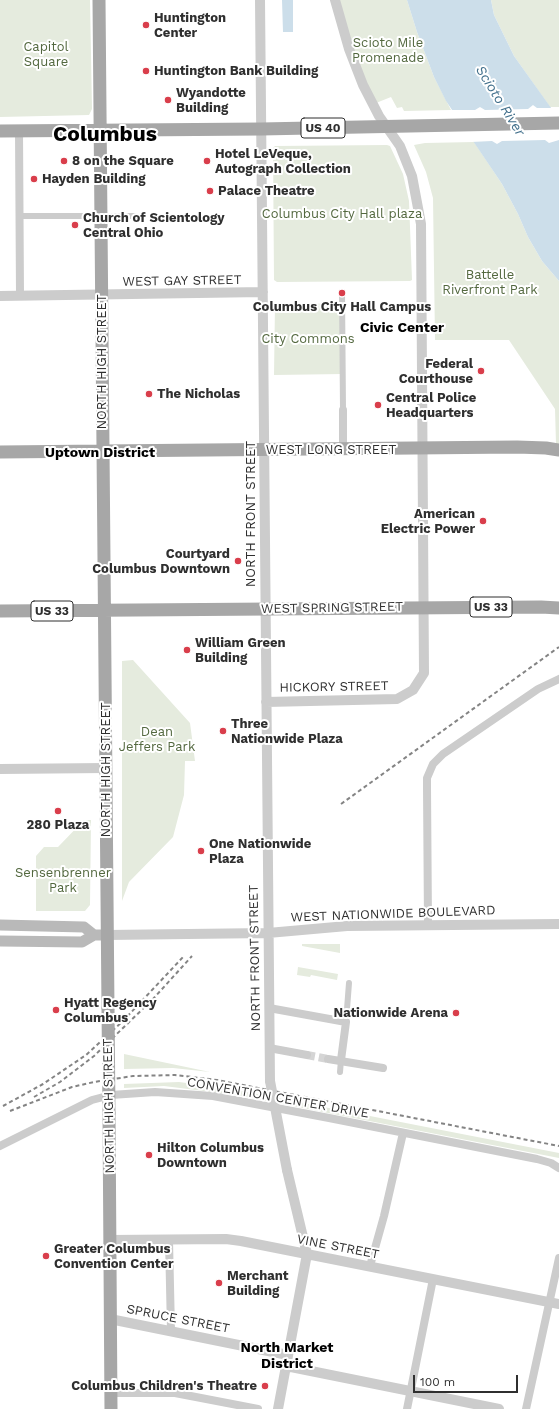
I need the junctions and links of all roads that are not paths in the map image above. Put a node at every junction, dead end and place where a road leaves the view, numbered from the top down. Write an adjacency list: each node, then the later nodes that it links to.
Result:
1 (99, 0): 9 (main road, NORTH HIGH STREET)
2 (260, 0): 6 (street, NORTH FRONT STREET)
3 (335, 0): 5 (street)
4 (559, 123): 5 (main road, US 40)
5 (386, 127): 6 (main road, US 40); 19 (street)
6 (261, 129): 9 (main road, US 40); 13 (street, NORTH FRONT STREET)
7 (0, 131): 8 (main road, US 40)
8 (19, 131): 9 (main road, US 40); 11 (street)
9 (100, 131): 10 (main road, NORTH HIGH STREET)
10 (101, 215): 11 (street); 12 (street); 16 (main road, NORTH HIGH STREET)
11 (19, 216): 15 (street)
12 (135, 216)
13 (263, 292): 16 (street, WEST GAY STREET); 20 (street, NORTH FRONT STREET)
14 (342, 292): 18 (street)
15 (20, 295): 16 (street, WEST GAY STREET); 17 (street, WEST GAY STREET)
16 (102, 295): 23 (main road, NORTH HIGH STREET)
17 (0, 296)
18 (343, 410): 21 (street)
19 (422, 449): 21 (main road, WEST LONG STREET); 22 (main road, WEST LONG STREET); 25 (street)
20 (264, 450): 21 (main road, WEST LONG STREET); 23 (main road, WEST LONG STREET); 27 (street, NORTH FRONT STREET)
21 (343, 450)
22 (559, 450)
23 (103, 451): 24 (main road, WEST LONG STREET); 28 (main road, NORTH HIGH STREET)
24 (0, 452)
25 (424, 607): 26 (main road, WEST SPRING STREET / US 33); 27 (main road, WEST SPRING STREET / US 33); 31 (street, HICKORY STREET)
26 (559, 608)
27 (265, 609): 28 (main road, WEST SPRING STREET / US 33); 31 (street, NORTH FRONT STREET)
28 (104, 610): 29 (main road, US 33); 32 (main road, NORTH HIGH STREET)
29 (0, 611)
30 (559, 679): 36 (street)
31 (266, 702): 37 (street, NORTH FRONT STREET)
32 (106, 768): 33 (street); 39 (main road, NORTH HIGH STREET)
33 (0, 769)
34 (559, 924): 36 (street, WEST NATIONWIDE BOULEVARD)
35 (0, 925): 38 (main road)
36 (428, 925): 37 (street, WEST NATIONWIDE BOULEVARD)
37 (268, 933): 39 (street, WEST NATIONWIDE BOULEVARD); 42 (street, NORTH FRONT STREET)
38 (94, 935): 39 (main road); 40 (main road)
39 (107, 935): 53 (main road, NORTH HIGH STREET, bridge)
40 (0, 941)
41 (349, 982): 43 (street)
42 (269, 1008): 43 (street); 44 (street, NORTH FRONT STREET)
43 (346, 1022): 47 (street)
44 (269, 1048): 45 (street); 55 (street, NORTH FRONT STREET, bridge)
45 (307, 1055)
46 (328, 1059): 47 (street)
47 (341, 1060): 48 (street); 49 (street)
48 (383, 1068)
49 (340, 1072)
50 (403, 1133): 51 (street, CONVENTION CENTER DRIVE); 52 (street, CONVENTION CENTER DRIVE); 57 (street)
51 (0, 1146)
52 (559, 1168)
53 (110, 1240): 54 (street, VINE STREET); 60 (main road, NORTH HIGH STREET)
54 (169, 1240): 55 (street, VINE STREET); 61 (street)
55 (307, 1254): 57 (street, VINE STREET); 62 (street)
56 (559, 1258): 59 (street)
57 (370, 1266): 58 (street, VINE STREET)
58 (433, 1279): 59 (street, VINE STREET); 64 (street)
59 (555, 1303): 71 (street)
60 (110, 1319): 61 (street, SPRUCE STREET); 65 (main road, NORTH HIGH STREET)
61 (171, 1331): 62 (street, SPRUCE STREET)
62 (288, 1355): 63 (street)
63 (286, 1366): 64 (street); 68 (street)
64 (411, 1391): 69 (street); 70 (street)
65 (111, 1393): 66 (main road, NORTH HIGH STREET); 67 (street)
66 (111, 1409)
67 (258, 1409)
68 (278, 1409)
69 (407, 1409)
70 (499, 1409)
71 (526, 1409)

